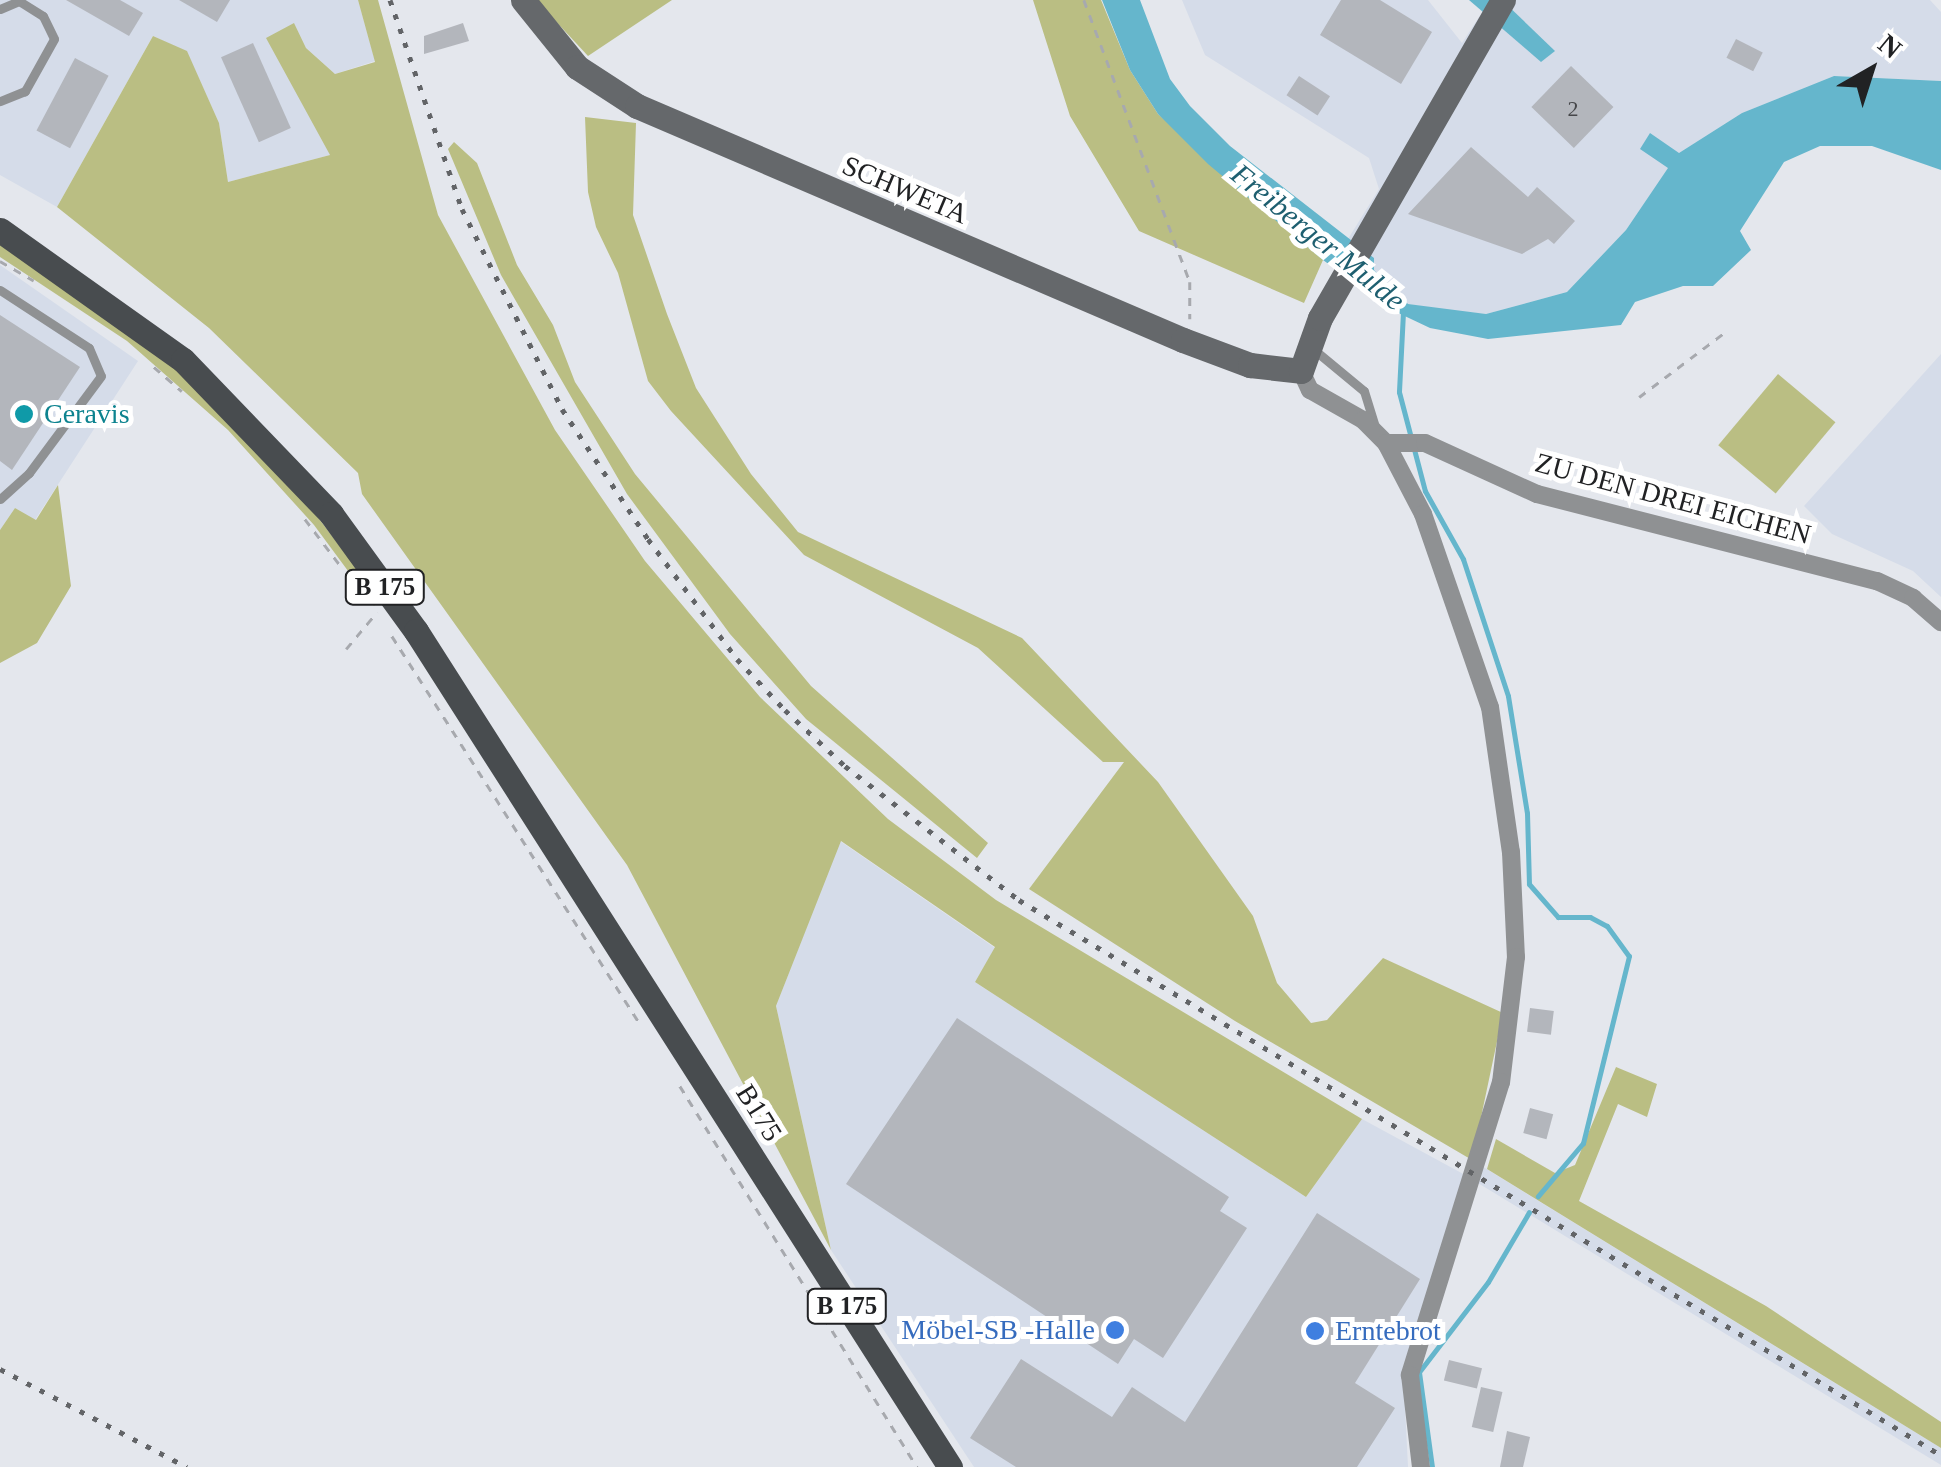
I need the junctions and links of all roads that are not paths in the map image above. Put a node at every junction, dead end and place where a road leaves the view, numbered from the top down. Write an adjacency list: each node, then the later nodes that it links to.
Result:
1 (523, 0): 7 (street, SCHWETA)
2 (1502, 0): 7 (street)
3 (0, 9): 4 (lane)
4 (0, 100)
5 (0, 230): 11 (main road, B175 / B 175)
6 (0, 290): 9 (lane)
7 (1304, 358): 8 (street); 8 (lane)
8 (1381, 438): 10 (street, ZU DEN DREI EICHEN); 12 (street)
9 (0, 498)
10 (1941, 622)
11 (950, 1467)
12 (1421, 1467)

